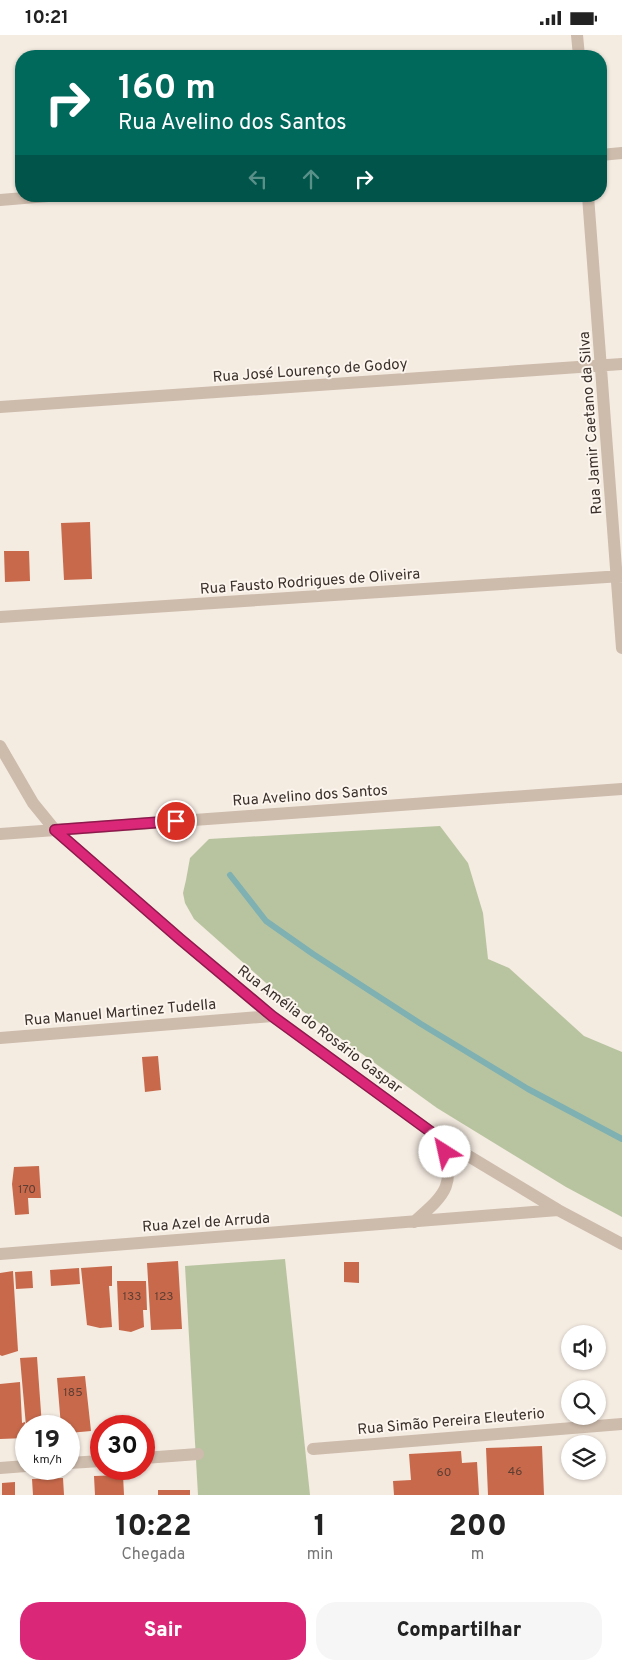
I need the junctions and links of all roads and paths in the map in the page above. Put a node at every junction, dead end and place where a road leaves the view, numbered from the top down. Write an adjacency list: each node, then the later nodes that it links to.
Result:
1 (577, 35): 2 (street)
2 (578, 50)
3 (622, 153): 4 (street)
4 (607, 154)
5 (15, 199): 6 (street)
6 (0, 200)
7 (588, 202): 9 (street, Rua Jamir Caetano da Silva)
8 (622, 364): 9 (street, Rua José Lourenço de Godoy)
9 (602, 366): 10 (street, Rua José Lourenço de Godoy); 11 (street, Rua Jamir Caetano da Silva)
10 (0, 407)
11 (619, 576): 12 (street, Rua Fausto Rodrigues de Oliveira); 13 (street, Rua Jamir Caetano da Silva)
12 (0, 617)
13 (622, 648)
14 (0, 746): 16 (street, Rua Amélia do Rosário Gaspar)
15 (622, 789): 16 (street, Rua Avelino dos Santos)
16 (55, 830): 17 (street, Rua Avelino dos Santos); 18 (street, Rua Amélia do Rosário Gaspar)
17 (0, 834)
18 (272, 1016): 19 (street, Rua Manuel Martinez Tudella); 20 (street, Rua Amélia do Rosário Gaspar)
19 (0, 1038)
20 (442, 1140): 21 (street, Rua Amélia do Rosário Gaspar); 22 (street)
21 (558, 1210): 22 (street, Rua Azel de Arruda); 23 (street, Rua Amélia do Rosário Gaspar)
22 (414, 1222): 24 (street, Rua Azel de Arruda)
23 (622, 1244)
24 (0, 1254)
25 (622, 1424): 26 (street, Rua Simão Pereira Eleuterio)
26 (313, 1449)
27 (198, 1454): 28 (street)
28 (155, 1457)
29 (15, 1467): 30 (street)
30 (0, 1468)

